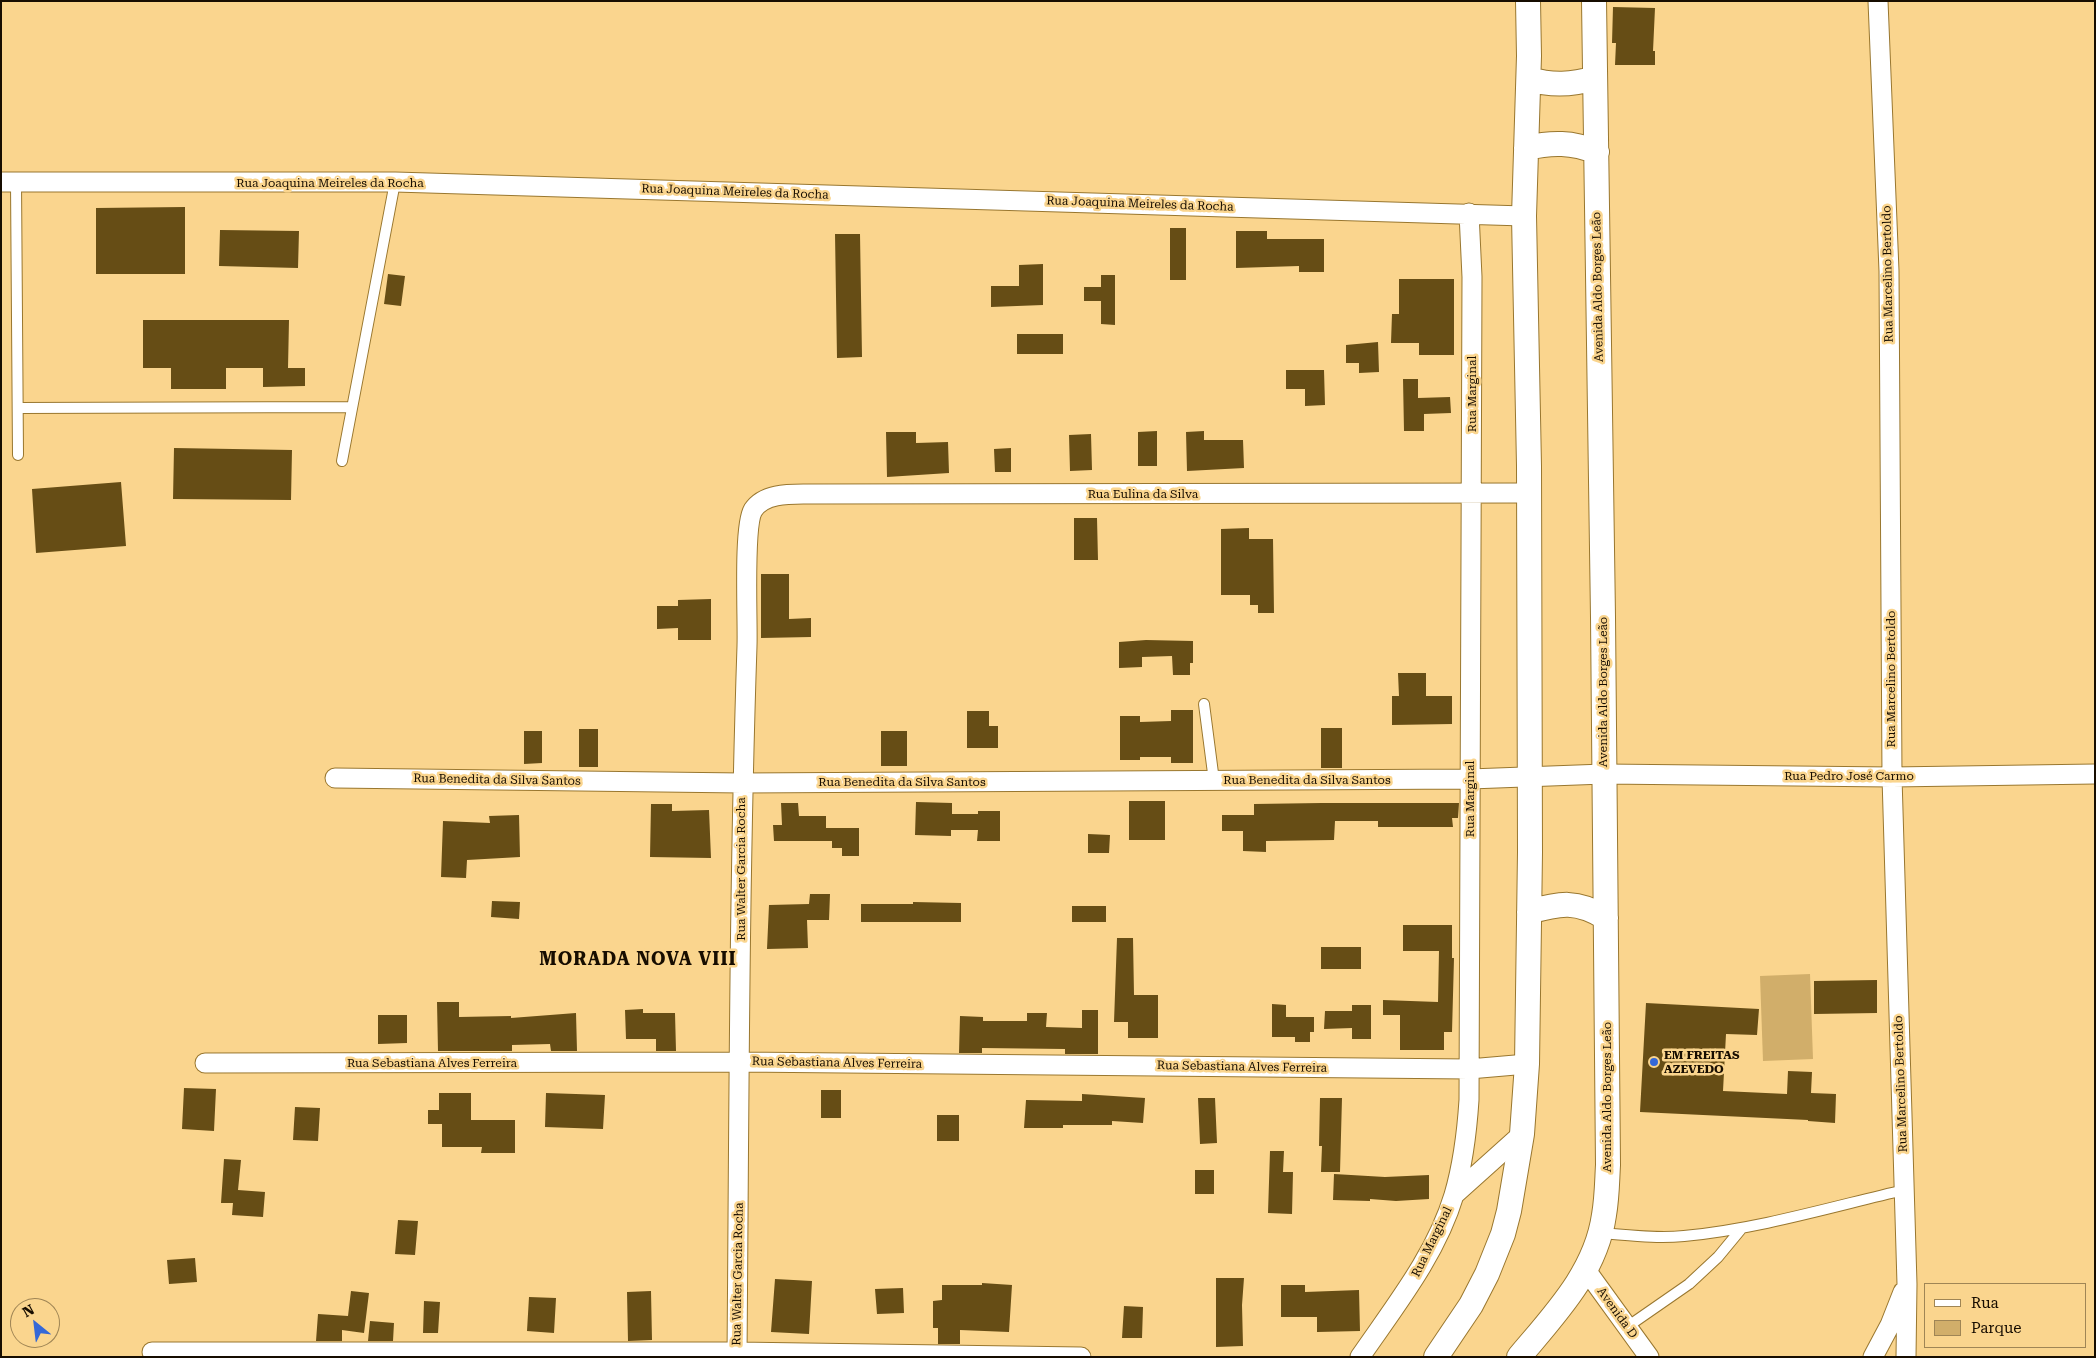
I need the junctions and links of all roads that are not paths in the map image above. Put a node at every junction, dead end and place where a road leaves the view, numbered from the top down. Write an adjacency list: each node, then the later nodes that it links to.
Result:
1 (1528, 1): 5 (street)
2 (1594, 1): 4 (street, Avenida Aldo Borges Leão)
3 (1878, 1): 23 (street, Rua Marcelino Bertoldo)
4 (1595, 78): 5 (street); 7 (street, Avenida Aldo Borges Leão)
5 (1529, 79): 6 (street)
6 (1526, 148): 7 (street); 11 (street)
7 (1597, 152): 20 (street, Avenida Aldo Borges Leão)
8 (9, 182): 9 (street, Rua Joaquina Meireles da Rocha); 13 (lane)
9 (395, 182): 10 (street, Rua Joaquina Meireles da Rocha); 12 (lane)
10 (1468, 213): 11 (street, Rua Joaquina Meireles da Rocha); 17 (street, Rua Marginal)
11 (1524, 216): 16 (street)
12 (352, 407): 13 (lane); 15 (lane)
13 (18, 408): 14 (lane)
14 (18, 455)
15 (342, 461)
16 (1529, 493): 17 (street, Rua Eulina da Silva); 22 (street)
17 (1472, 494): 18 (street, Rua Eulina da Silva); 25 (street, Rua Marginal)
18 (759, 504): 27 (street, Rua Walter Garcia Rocha)
19 (1204, 704): 26 (lane)
20 (1604, 774): 22 (street, Rua Pedro José Carmo); 23 (street, Rua Pedro José Carmo); 29 (street, Avenida Aldo Borges Leão)
21 (2095, 774): 23 (street, Rua Pedro José Carmo)
22 (1529, 777): 25 (street, Rua Benedita da Silva Santos); 28 (street)
23 (1892, 777): 35 (street, Rua Marcelino Bertoldo)
24 (335, 778): 27 (street, Rua Benedita da Silva Santos)
25 (1470, 779): 26 (street, Rua Benedita da Silva Santos); 33 (street, Rua Marginal)
26 (1214, 781): 27 (street, Rua Benedita da Silva Santos)
27 (742, 783): 30 (street, Rua Walter Garcia Rocha)
28 (1529, 912): 29 (street); 32 (street)
29 (1606, 918): 38 (street, Avenida Aldo Borges Leão)
30 (740, 1062): 31 (street, Rua Sebastiana Alves Ferreira); 33 (street, Rua Sebastiana Alves Ferreira); 43 (street, Rua Walter Garcia Rocha)
31 (205, 1063)
32 (1526, 1064): 33 (street, Rua Sebastiana Alves Ferreira); 34 (street)
33 (1470, 1069): 36 (street, Rua Marginal)
34 (1522, 1134): 36 (street); 44 (street)
35 (1904, 1190): 37 (lane); 40 (street, Rua Marcelino Bertoldo)
36 (1454, 1195): 46 (street, Rua Marginal)
37 (1742, 1228): 38 (lane); 41 (lane)
38 (1600, 1233): 39 (street, Avenida Aldo Borges Leão)
39 (1586, 1270): 41 (street, Avenida D); 47 (street, Avenida Aldo Borges Leão)
40 (1907, 1284): 49 (street); 50 (street, Rua Marcelino Bertoldo)
41 (1627, 1327): 48 (street, Avenida D)
42 (152, 1352): 43 (street)
43 (737, 1354): 45 (street)
44 (1433, 1354)
45 (1081, 1357)
46 (1360, 1357)
47 (1519, 1357)
48 (1649, 1357)
49 (1873, 1357)
50 (1906, 1357)

